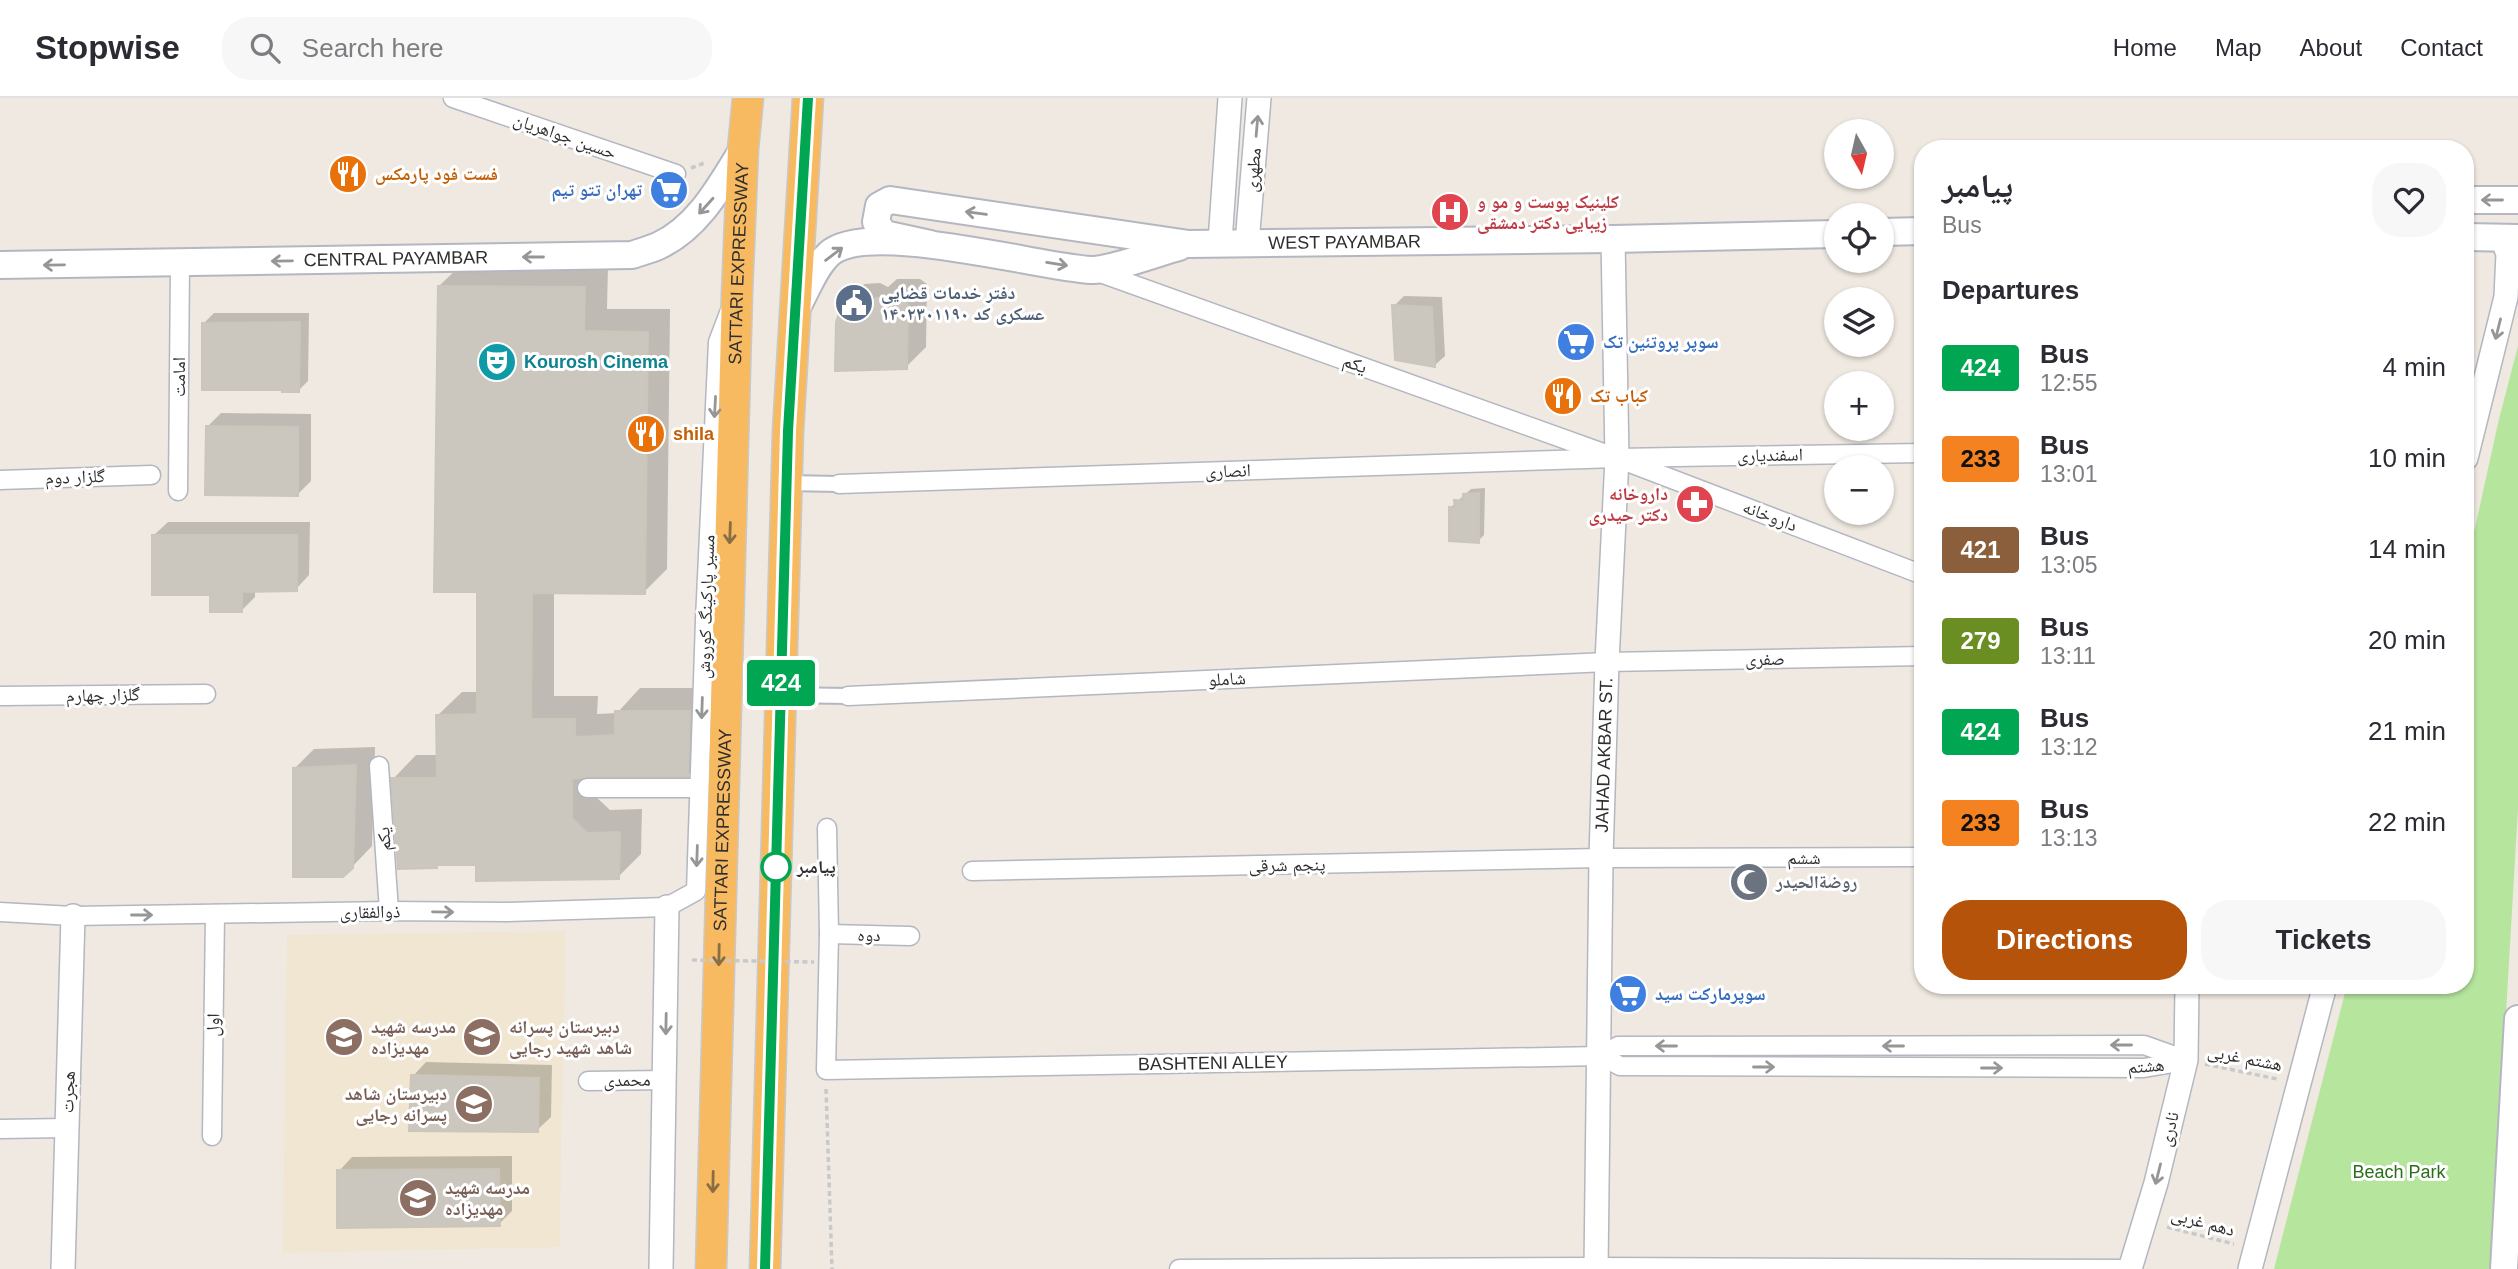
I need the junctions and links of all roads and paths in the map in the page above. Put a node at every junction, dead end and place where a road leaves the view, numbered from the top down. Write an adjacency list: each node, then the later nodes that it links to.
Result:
1 (453, 98): 7 (street, حسین جواهریان)
2 (748, 98): 6 (highway, SATTARI EXPRESSWAY)
3 (808, 98): 24 (highway)
4 (1230, 98): 16 (street, مطهری)
5 (1259, 98): 17 (street, مطهری, one-way to 5)
6 (743, 149): 20 (main road, CENTRAL PAYAMBAR, one-way to 20); 23 (highway, SATTARI EXPRESSWAY)
7 (676, 174)
8 (2474, 200): 9 (main road, one-way to 8)
9 (2518, 200)
10 (1914, 231): 11 (main road)
11 (1894, 232)
12 (1824, 234): 15 (main road, WEST PAYAMBAR)
13 (2474, 237): 14 (main road)
14 (2510, 238): 25 (street, one-way to 25)
15 (1613, 239): 17 (main road, WEST PAYAMBAR); 27 (street, JAHAD AKBAR ST.)
16 (1220, 242): 17 (main road, WEST PAYAMBAR); 19 (main road, WEST PAYAMBAR)
17 (1247, 243)
18 (930, 244): 19 (main road, WEST PAYAMBAR, one-way to 18); 22 (main road, WEST PAYAMBAR, one-way to 22); 24 (main road, WEST PAYAMBAR, one-way to 18)
19 (1189, 244): 22 (main road, WEST PAYAMBAR)
20 (180, 264): 21 (main road, CENTRAL PAYAMBAR, one-way to 21); 32 (street, امامت)
21 (0, 265)
22 (1094, 270): 27 (street, یکم)
23 (737, 293): 42 (street, مسیر پارکینگ کوروش, one-way to 42); 73 (highway, SATTARI EXPRESSWAY, one-way to 73)
24 (796, 309): 30 (highway)
25 (2474, 428)
26 (1914, 453): 27 (street, اسفندیاری)
27 (1617, 458): 31 (street, انصاری); 33 (street, داروخانه); 35 (street, JAHAD AKBAR ST.)
28 (151, 475): 29 (street, گلزار دوم)
29 (0, 480)
30 (786, 483): 31 (street); 37 (highway)
31 (839, 484)
32 (178, 491)
33 (1914, 572)
34 (1914, 656): 35 (street, صفری)
35 (1607, 662): 39 (street, شاملو); 44 (street, JAHAD AKBAR ST.)
36 (206, 694): 38 (street, گلزار چهارم)
37 (780, 695): 39 (street); 74 (highway)
38 (0, 696)
39 (848, 696)
40 (379, 766): 48 (street, یکم)
41 (587, 788): 42 (street)
42 (699, 788): 47 (street, مسیر پارکینگ کوروش, one-way to 47)
43 (827, 828): 52 (street)
44 (1601, 858): 45 (street, ششم); 46 (street, پنجم شرقی); 59 (street, JAHAD AKBAR ST.)
45 (1914, 858)
46 (972, 872)
47 (667, 907): 48 (street, ذوالفقاری, one-way to 47); 62 (street, one-way to 62)
48 (389, 911): 50 (street, ذوالفقاری)
49 (0, 912): 51 (street, ذوالفقاری)
50 (215, 915): 51 (street, ذوالفقاری, one-way to 50); 67 (street, اول)
51 (74, 916): 65 (street, هجرت)
52 (829, 934): 53 (street, دوه); 61 (street)
53 (909, 936)
54 (692, 960): 55 (path, bridge)
55 (814, 962)
56 (2187, 994): 60 (street, نادری)
57 (2323, 994): 64 (street)
58 (2518, 1019): 78 (main road)
59 (1601, 1056): 60 (street, هشتم); 61 (street, BASHTENI ALLEY); 70 (street, JAHAD AKBAR ST.)
60 (2186, 1060): 64 (path, هشتم غربی); 68 (street, نادری, one-way to 68)
61 (826, 1070): 75 (path)
62 (665, 1080): 63 (street, محمدی); 72 (street)
63 (588, 1081)
64 (2299, 1083): 69 (street)
65 (67, 1128): 66 (street); 71 (street, هجرت)
66 (0, 1129)
67 (212, 1136)
68 (2144, 1221): 69 (path, دهم غربی); 77 (street, نادری)
69 (2253, 1260)
70 (1596, 1268): 76 (street); 77 (street)
71 (63, 1269)
72 (661, 1269)
73 (711, 1269)
74 (765, 1269)
75 (832, 1269)
76 (1179, 1269)
77 (2130, 1269)
78 (2504, 1269)

